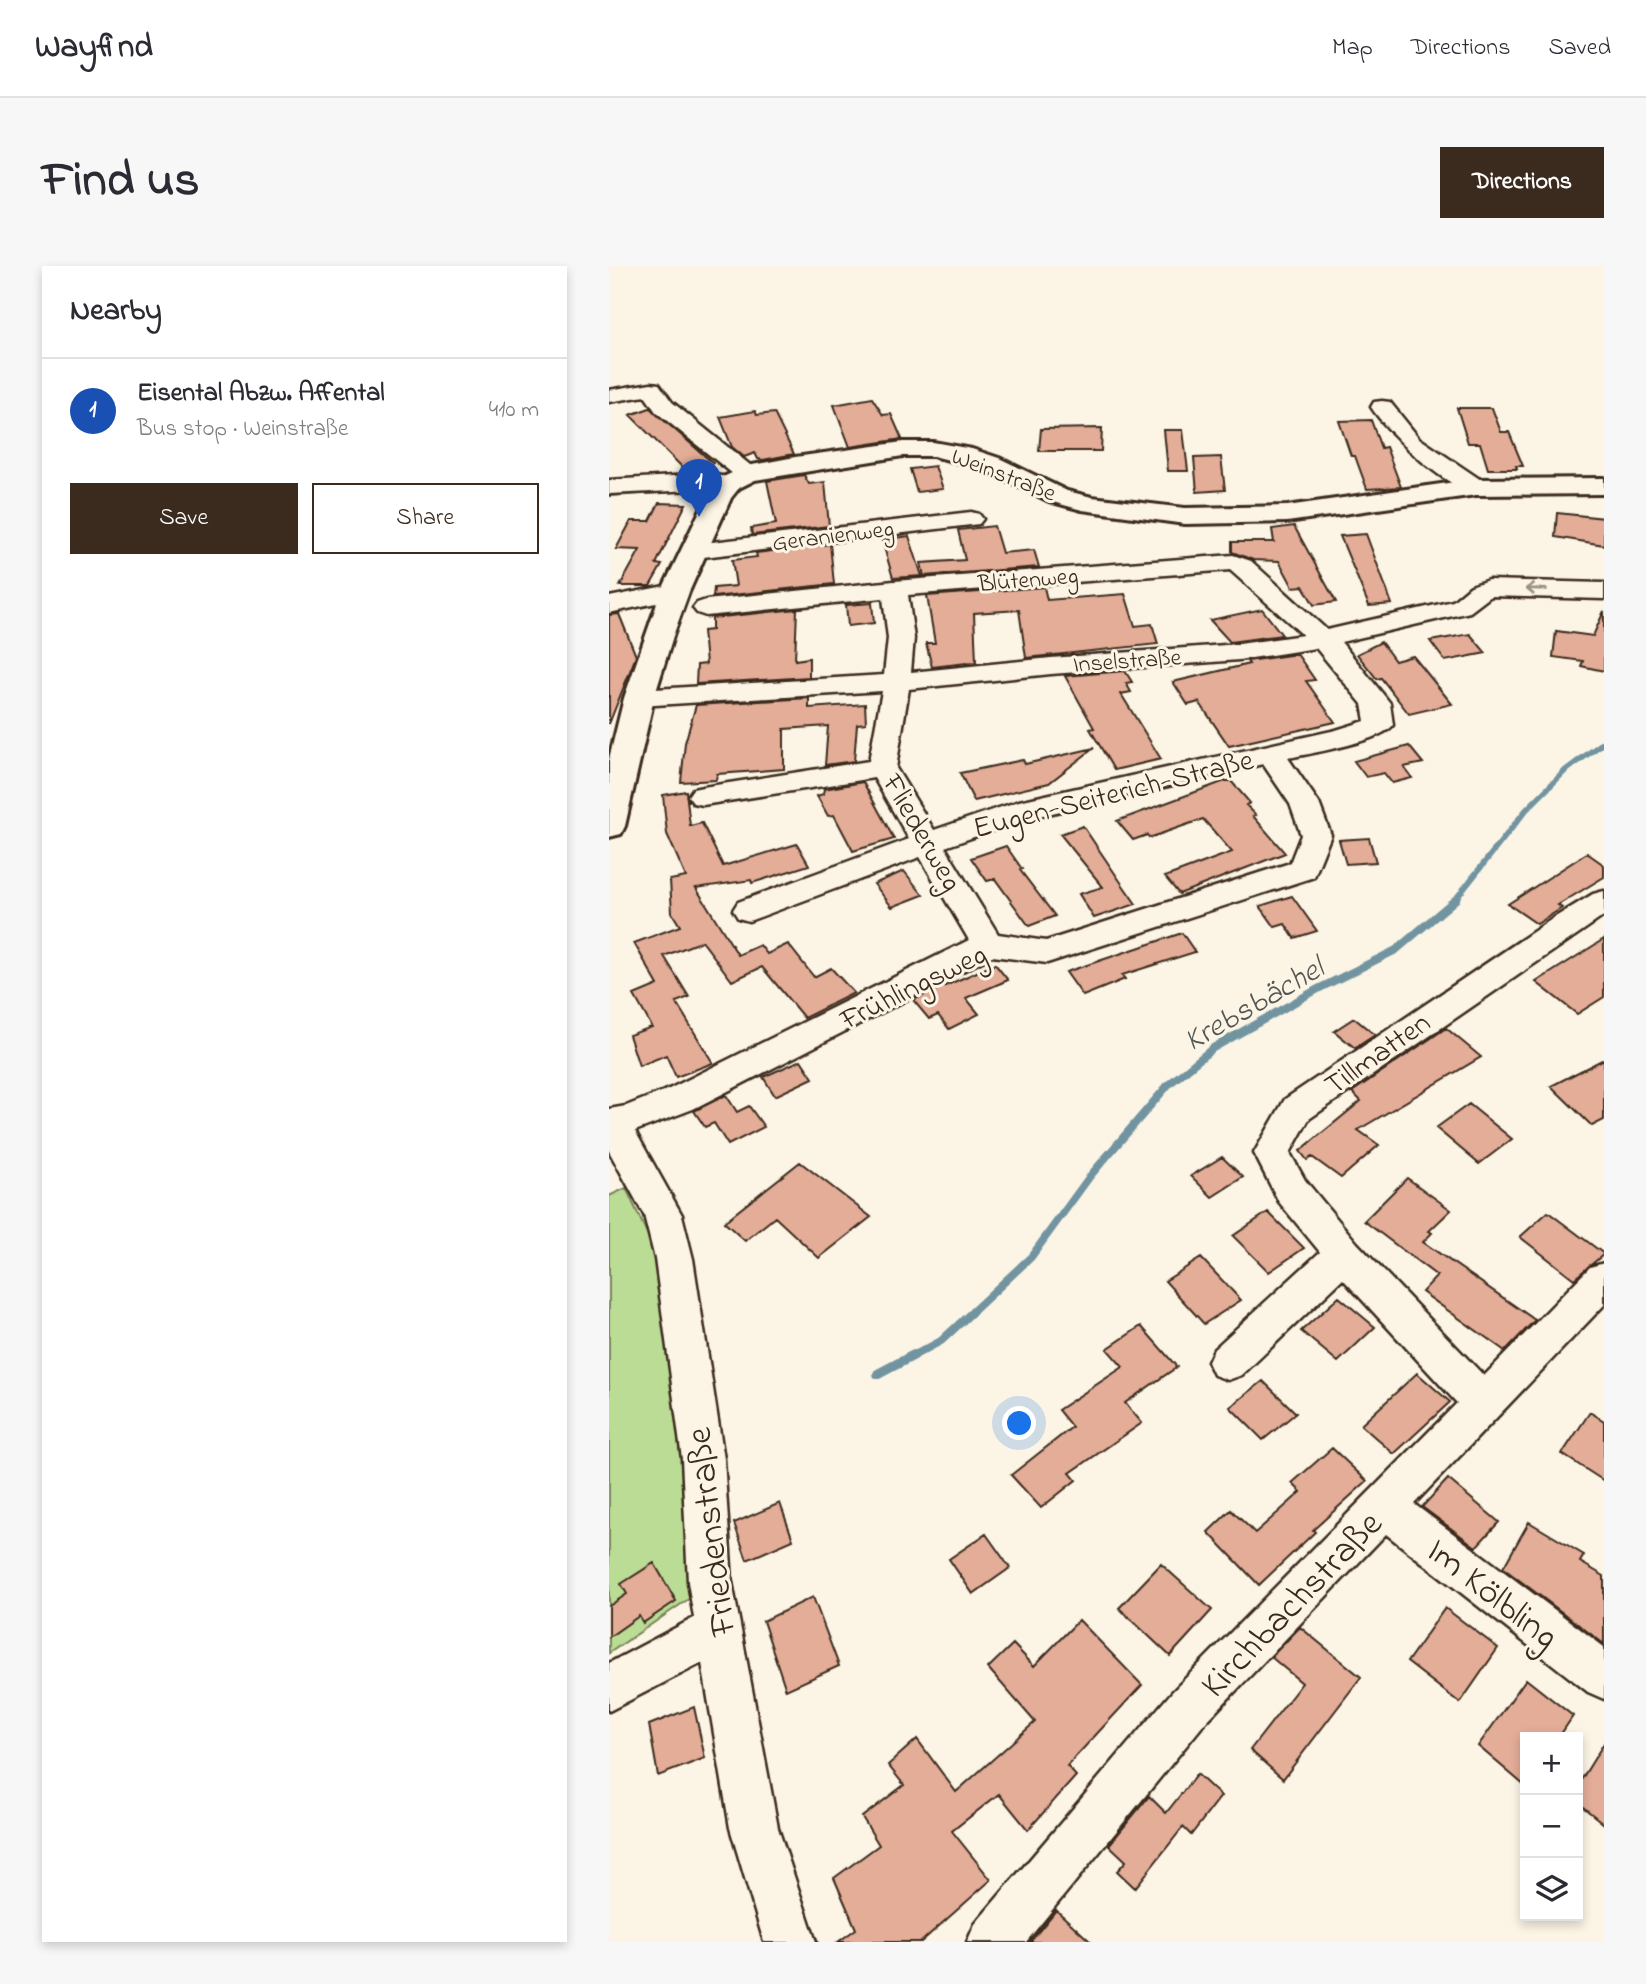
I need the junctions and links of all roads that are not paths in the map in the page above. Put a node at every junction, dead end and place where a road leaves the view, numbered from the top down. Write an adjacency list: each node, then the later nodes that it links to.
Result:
1 (609, 396): 3 (street)
2 (1382, 407): 6 (street)
3 (738, 479): 5 (street); 6 (main road, Weinstraße); 8 (main road)
4 (1604, 486): 6 (main road, Weinstraße)
5 (609, 487)
6 (1476, 487)
7 (971, 519): 8 (street, Geranienweg)
8 (695, 551): 11 (main road)
9 (894, 589): 13 (street, Blütenweg); 14 (street, Blütenweg); 15 (street, Fliederweg)
10 (1604, 591): 14 (street, Inselstraße, one-way to 14)
11 (675, 592): 12 (street); 16 (main road)
12 (609, 605)
13 (706, 608)
14 (1322, 638): 15 (street, Inselstraße); 17 (street, Eugen-Seiterich-Straße)
15 (897, 682): 16 (street, Inselstraße); 18 (street, Fliederweg)
16 (639, 698): 20 (main road)
17 (1270, 754): 21 (street, Eugen-Seiterich-Straße); 24 (street, Frühlingsweg)
18 (882, 768): 19 (street); 21 (street, Fliederweg)
19 (703, 796)
20 (609, 826)
21 (927, 843): 23 (street, Eugen-Seiterich-Straße); 24 (street, Fliederweg)
22 (1604, 902): 27 (street, Tillmatten)
23 (749, 910)
24 (988, 944): 25 (street, Frühlingsweg)
25 (609, 1123)
26 (609, 1135): 32 (street, Friedenstraße)
27 (1344, 1254): 29 (street); 30 (street, Tillmatten)
28 (1604, 1279): 30 (street, Kirchbachstraße)
29 (1228, 1362)
30 (1482, 1402): 31 (street, Kirchbachstraße)
31 (1384, 1507): 33 (street, Im Kölbling); 36 (street, Kirchbachstraße)
32 (719, 1629): 34 (street); 35 (street, Friedenstraße)
33 (1604, 1676)
34 (609, 1689)
35 (790, 1942)
36 (993, 1942)

